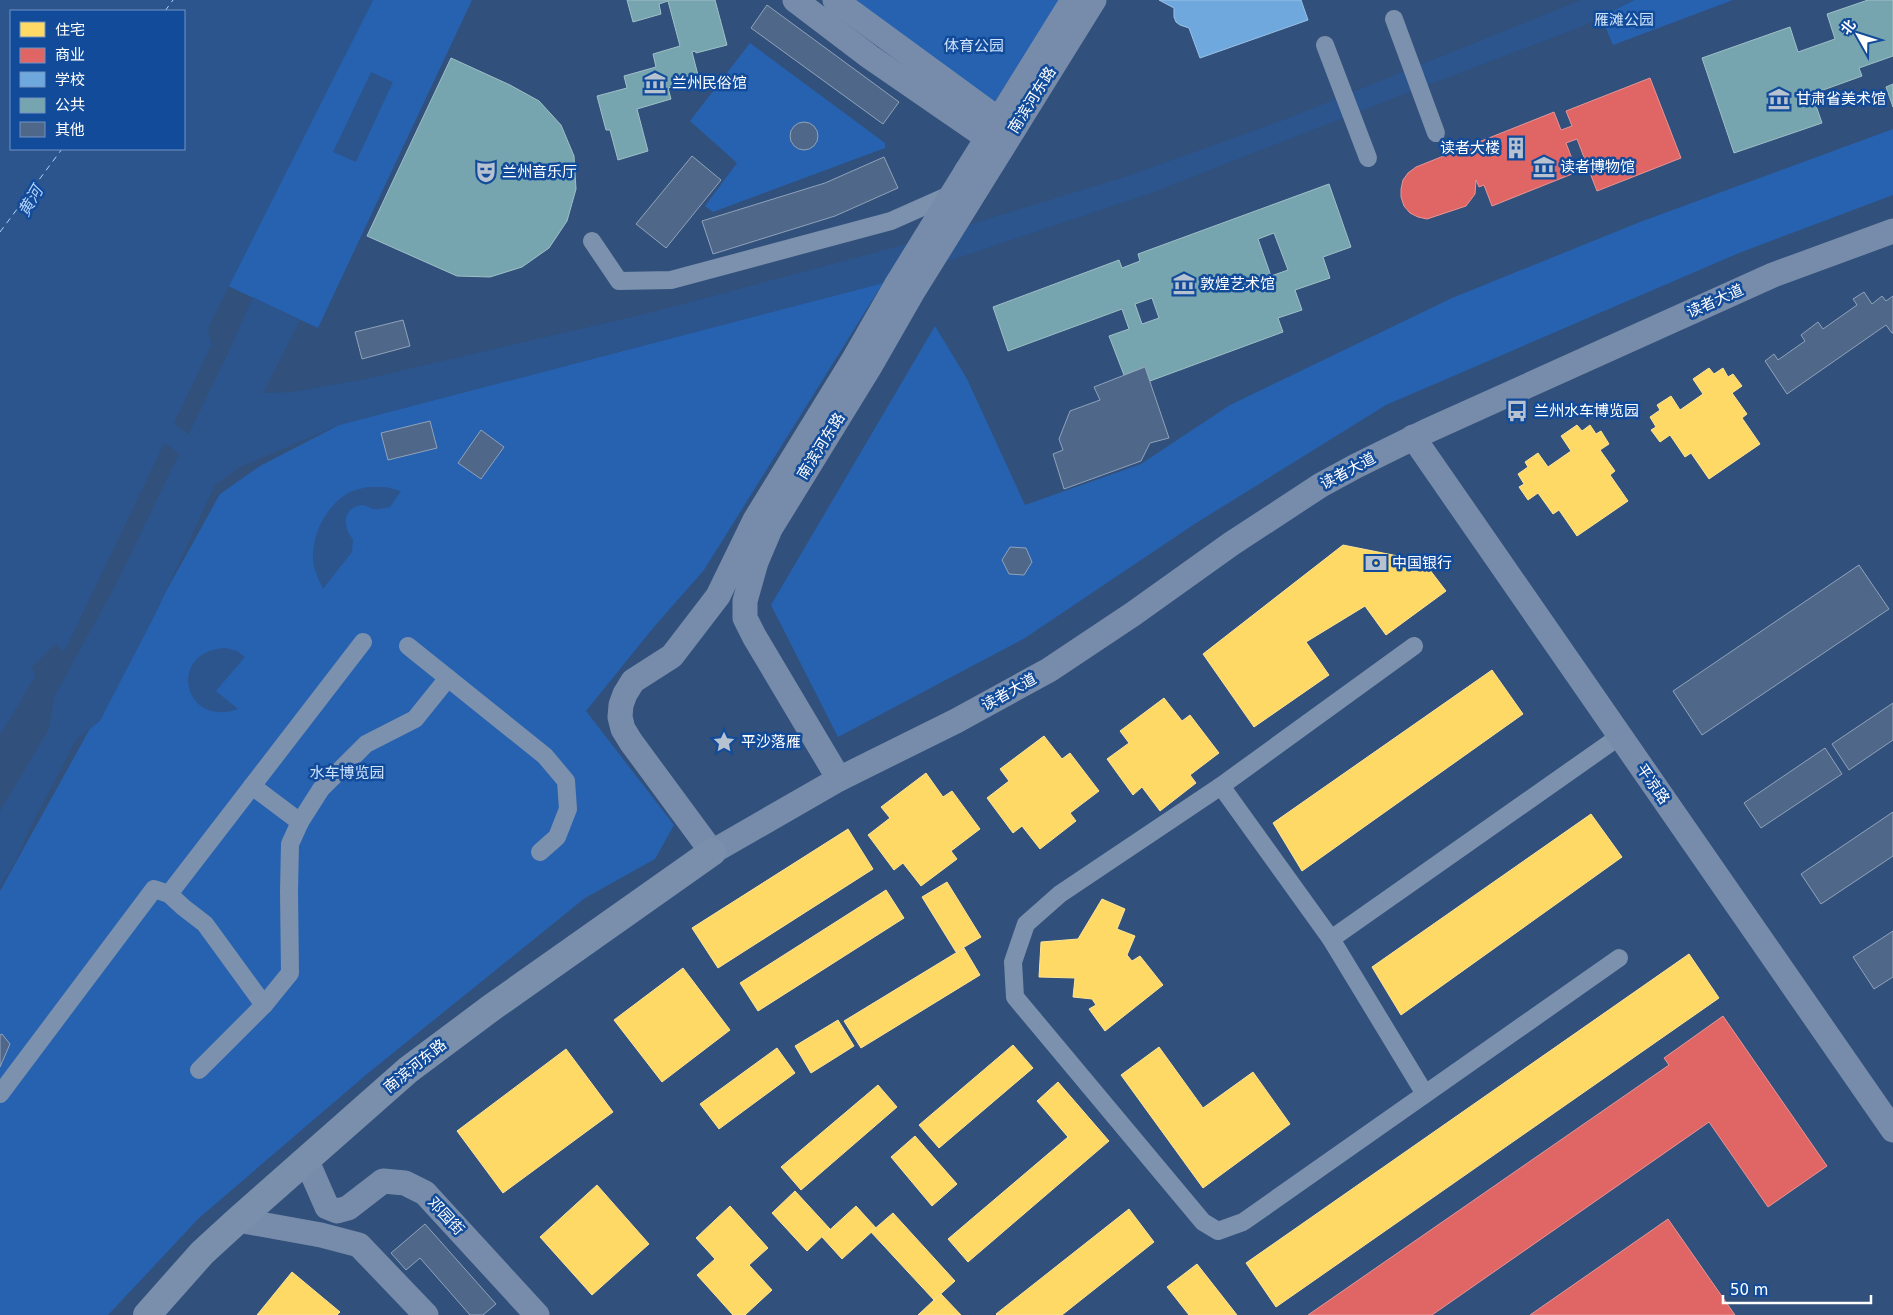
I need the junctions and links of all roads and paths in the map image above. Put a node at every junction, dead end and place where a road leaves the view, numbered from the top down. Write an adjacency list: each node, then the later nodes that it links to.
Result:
1 (795, 0): 7 (main road)
2 (835, 0): 7 (main road)
3 (1073, 0): 9 (main road, 南滨河东路)
4 (1094, 0): 9 (main road, 南滨河东路)
5 (1394, 19): 8 (street)
6 (1325, 45): 10 (street)
7 (877, 47): 9 (main road)
8 (1433, 126)
9 (1000, 134): 11 (main road, 南滨河东路)
10 (1365, 151)
11 (974, 177): 13 (street); 14 (main road, 南滨河东路, bridge)
12 (1893, 231): 15 (main road, 读者大道)
13 (592, 241)
14 (905, 289): 21 (main road, 南滨河东路); 26 (main road, 南滨河东路)
15 (1413, 437): 20 (main road, 平凉路); 21 (main road, 读者大道)
16 (363, 642): 22 (street)
17 (408, 646): 19 (street)
18 (1414, 646): 23 (street)
19 (448, 678): 24 (street); 25 (street)
20 (1620, 736): 28 (street); 34 (main road, 平凉路)
21 (839, 779): 26 (main road, 南滨河东路)
22 (252, 786): 24 (street); 27 (street)
23 (1220, 786): 28 (street); 33 (street)
24 (300, 822): 30 (street)
25 (540, 852)
26 (712, 852): 35 (main road, 南滨河东路)
27 (169, 894): 30 (street); 32 (street)
28 (1332, 939): 33 (street)
29 (1619, 958): 33 (street)
30 (264, 1006): 31 (street)
31 (199, 1070)
32 (0, 1094)
33 (1425, 1094)
34 (1893, 1130)
35 (306, 1159): 36 (main road, 南滨河东路); 39 (main road, 邓园街)
36 (238, 1220): 37 (main road, 南滨河东路); 38 (main road)
37 (147, 1315)
38 (426, 1315)
39 (537, 1315)

